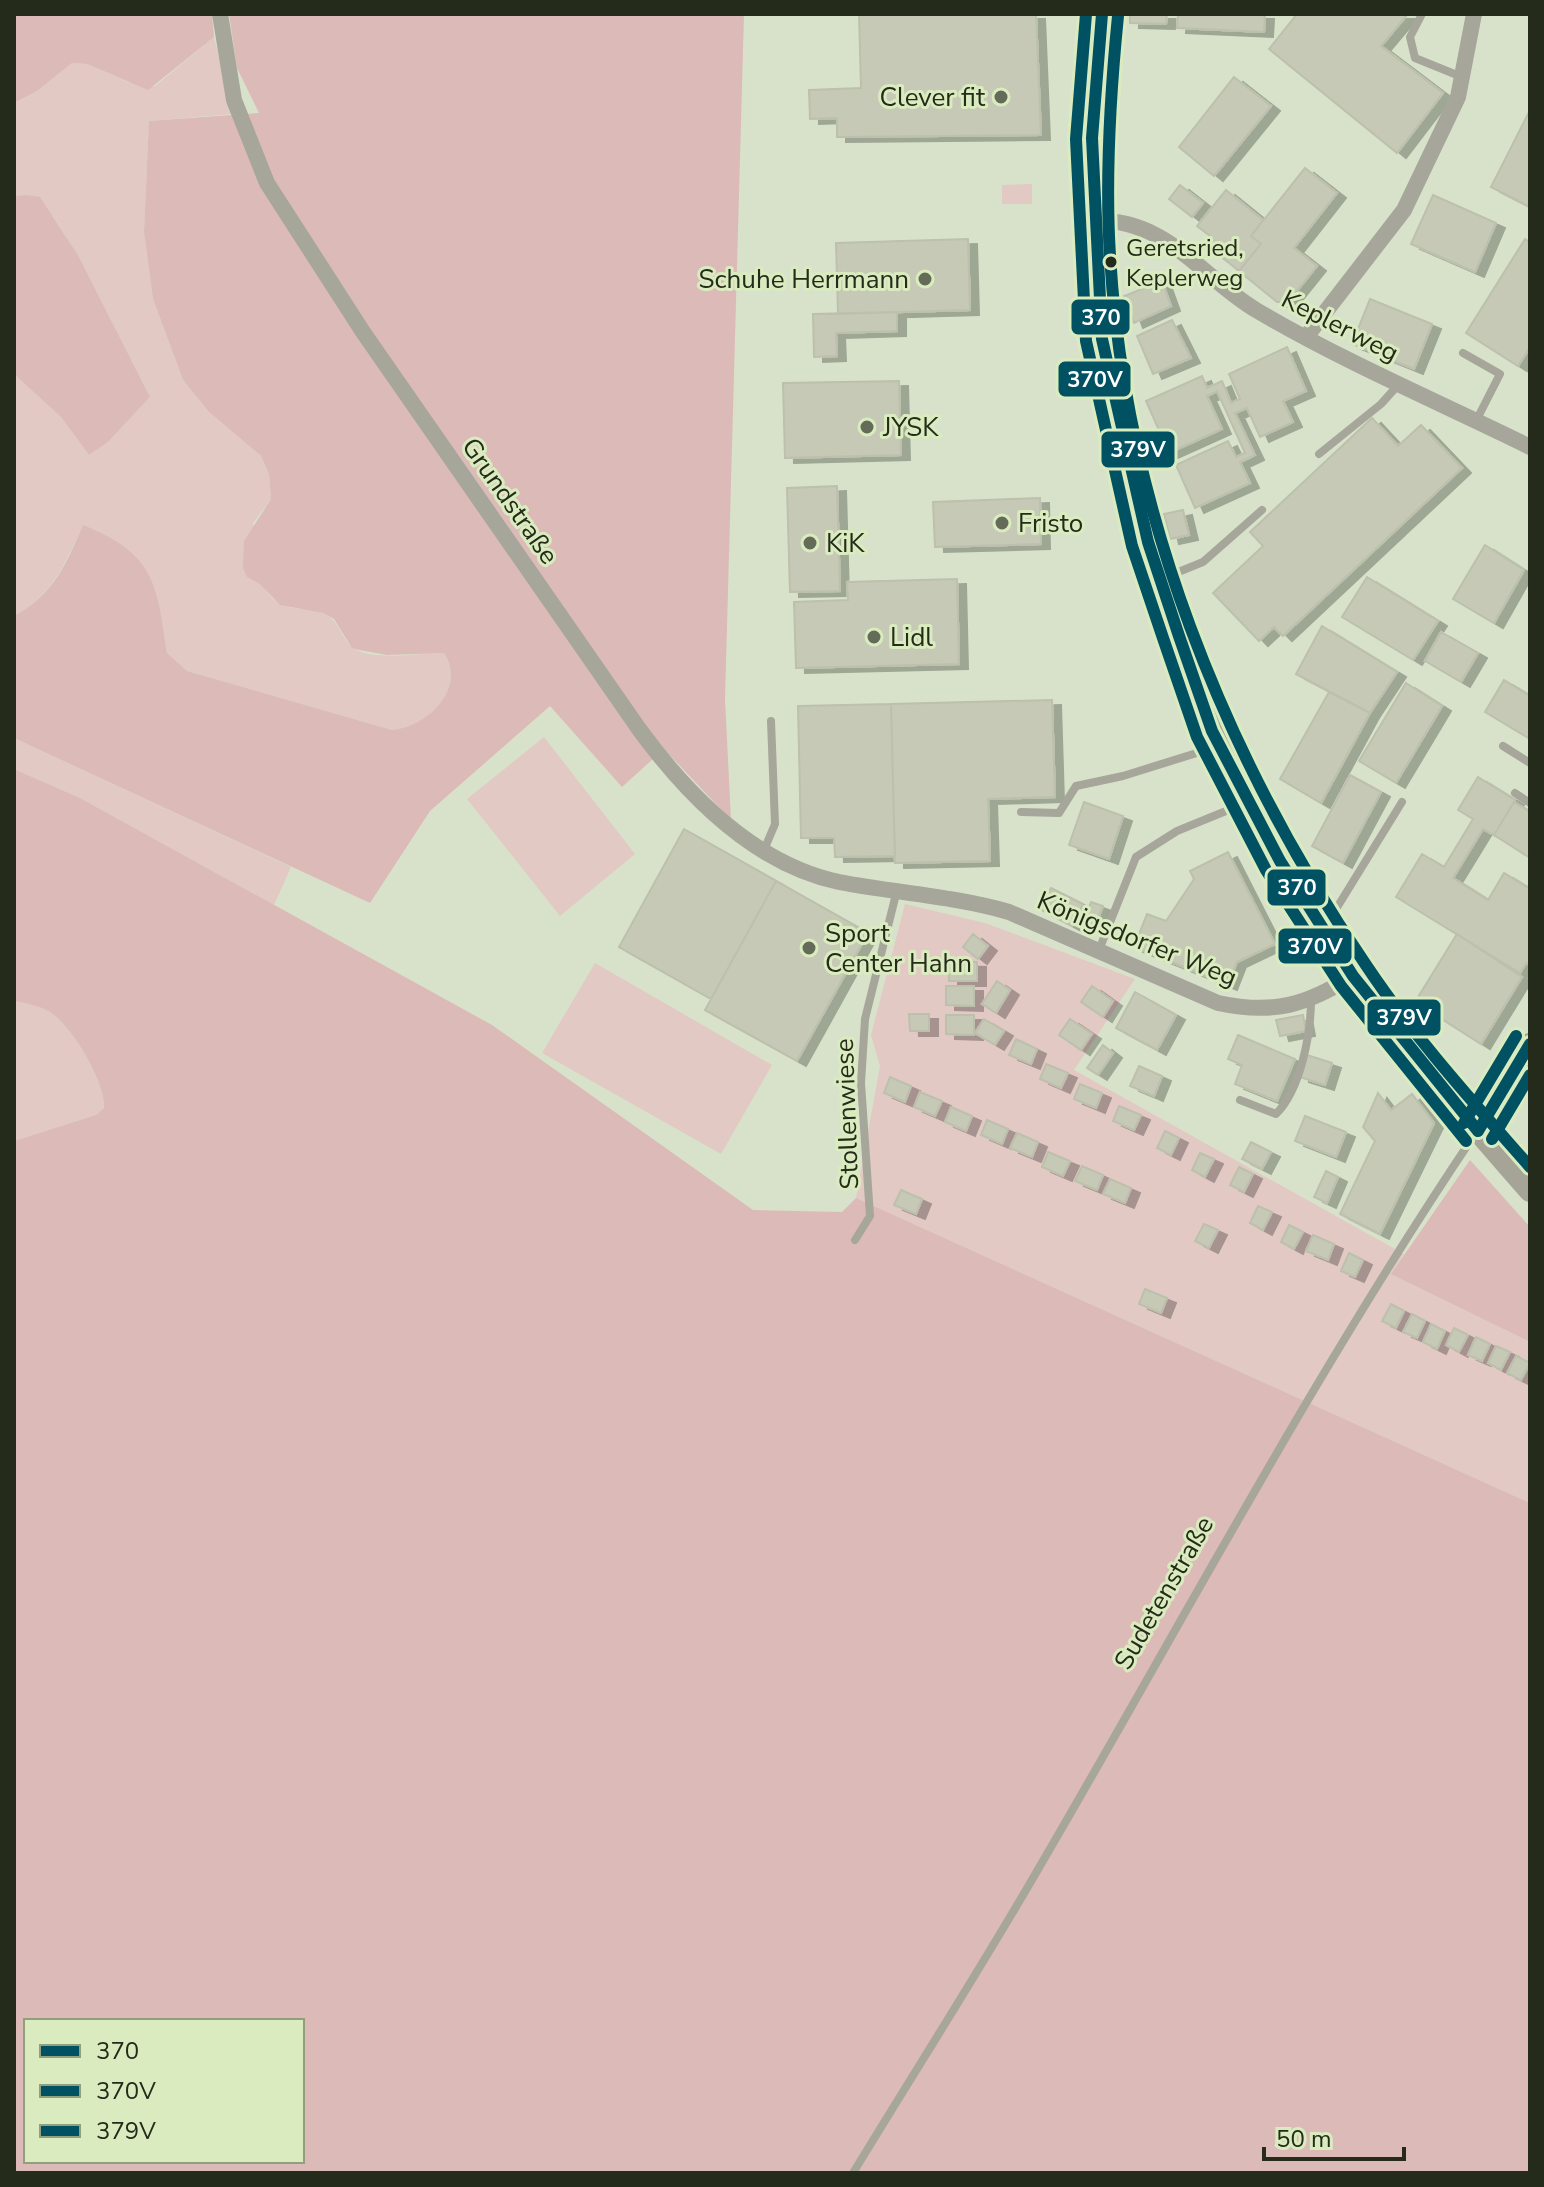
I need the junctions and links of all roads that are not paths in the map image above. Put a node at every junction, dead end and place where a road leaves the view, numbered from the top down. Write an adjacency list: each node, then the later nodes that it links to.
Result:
1 (220, 14): 24 (street, Grundstraße)
2 (1102, 14): 6 (street)
3 (1422, 14): 5 (lane)
4 (1474, 14): 5 (street)
5 (1462, 77): 7 (street)
6 (1095, 220): 7 (street, Keplerweg); 14 (street)
7 (1306, 337): 9 (street, Keplerweg)
8 (1463, 353): 10 (lane)
9 (1399, 383): 10 (street, Keplerweg); 12 (lane)
10 (1476, 421): 11 (street, Keplerweg)
11 (1530, 447)
12 (1319, 454)
13 (1262, 510): 14 (lane)
14 (1160, 580): 16 (street)
15 (771, 721): 24 (lane)
16 (1220, 746): 20 (street); 23 (lane)
17 (1503, 746): 18 (lane)
18 (1530, 763)
19 (1515, 793): 22 (lane)
20 (1249, 801): 26 (street); 27 (lane)
21 (1402, 802): 26 (lane)
22 (1530, 803)
23 (1021, 812)
24 (764, 850): 25 (street, Grundstraße)
25 (898, 889): 27 (street, Königsdorfer Weg); 34 (lane, Stollenwiese)
26 (1323, 929): 28 (street)
27 (1099, 951): 29 (street, Königsdorfer Weg)
28 (1353, 976): 29 (street, Königsdorfer Weg); 32 (street)
29 (1311, 999): 31 (lane)
30 (1530, 1044): 32 (street, Sudetenstraße)
31 (1240, 1100)
32 (1478, 1131): 33 (street); 35 (lane, Sudetenstraße)
33 (1530, 1191)
34 (855, 1240)
35 (853, 2173)

